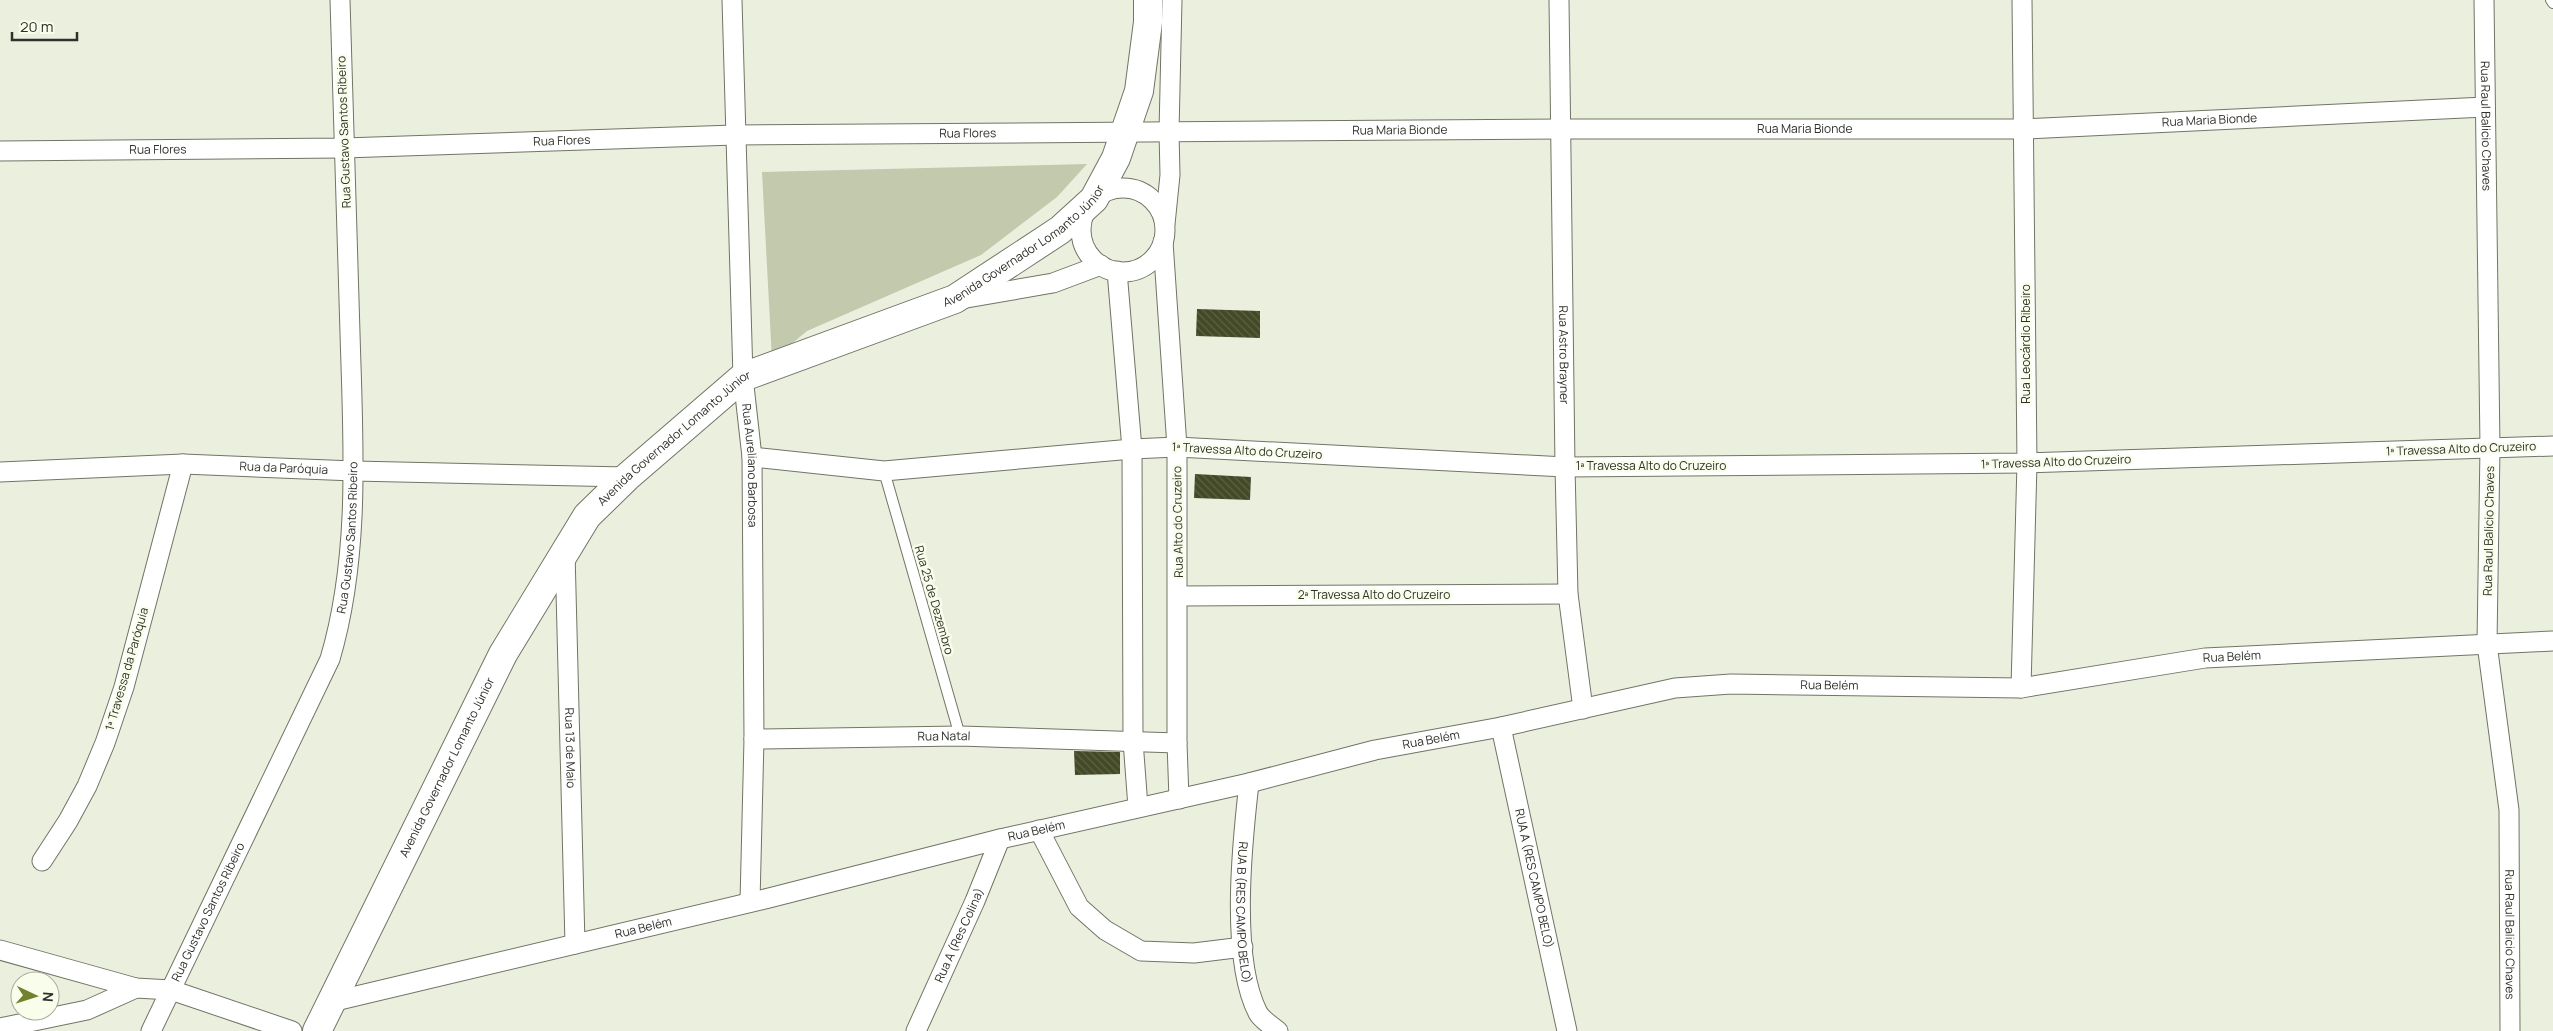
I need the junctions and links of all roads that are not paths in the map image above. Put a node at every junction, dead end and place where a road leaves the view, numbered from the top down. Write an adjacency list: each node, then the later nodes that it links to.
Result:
1 (340, 0): 14 (street, Rua Gustavo Santos Ribeiro)
2 (732, 0): 13 (street, Rua Aureliano Barbosa)
3 (1148, 0): 11 (main road, Avenida Governador Lomanto Júnior)
4 (1172, 0): 12 (street)
5 (1559, 0): 9 (street, Rua Astro Brayner)
6 (2022, 0): 10 (street, Rua Leocárdio Ribeiro)
7 (2484, 0): 8 (street, Rua Raul Balicio Chaves)
8 (2486, 107): 10 (street, Rua Maria Bionde); 23 (street, Rua Raul Balicio Chaves)
9 (1562, 129): 10 (street, Rua Maria Bionde); 12 (street, Rua Maria Bionde); 28 (street, Rua Astro Brayner)
10 (2024, 129): 26 (street, Rua Leocárdio Ribeiro)
11 (1125, 132): 12 (street, Rua Maria Bionde); 13 (street, Rua Flores); 16 (main road, Avenida Governador Lomanto Júnior)
12 (1169, 132): 17 (street)
13 (735, 135): 14 (street, Rua Flores); 20 (street, Rua Aureliano Barbosa)
14 (344, 148): 15 (street, Rua Flores); 31 (street, Rua Gustavo Santos Ribeiro)
15 (0, 151)
16 (1094, 199): 17 (street); 18 (street); 19 (main road, Avenida Governador Lomanto Júnior)
17 (1164, 234): 18 (street); 22 (street, Rua Alto do Cruzeiro)
18 (1109, 268): 19 (street); 24 (street)
19 (955, 300): 20 (main road, Avenida Governador Lomanto Júnior)
20 (743, 378): 25 (street, Rua Aureliano Barbosa); 32 (main road, Avenida Governador Lomanto Júnior)
21 (2553, 446): 23 (street, 1ª Travessa Alto do Cruzeiro)
22 (1177, 447): 24 (street, 1ª Travessa Alto do Cruzeiro); 28 (street, 1ª Travessa Alto do Cruzeiro); 35 (street, Rua Alto do Cruzeiro)
23 (2490, 447): 26 (street, 1ª Travessa Alto do Cruzeiro); 37 (street, Rua Raul Balicio Chaves)
24 (1132, 449): 29 (street, 1ª Travessa Alto do Cruzeiro); 43 (street)
25 (752, 457): 29 (street, 1ª Travessa Alto do Cruzeiro); 42 (street, Rua Aureliano Barbosa)
26 (2026, 463): 28 (street, 1ª Travessa Alto do Cruzeiro); 38 (street, Rua Leocárdio Ribeiro)
27 (183, 464): 30 (street, Rua da Paróquia); 31 (street, Rua da Paróquia); 50 (street, 1ª Travessa da Paróquia)
28 (1565, 466): 34 (street, Rua Astro Brayner)
29 (884, 471): 41 (lane, Rua 25 de Dezembro)
30 (0, 472)
31 (354, 472): 32 (street, Rua da Paróquia); 56 (street, Rua Gustavo Santos Ribeiro)
32 (627, 477): 33 (main road, Avenida Governador Lomanto Júnior)
33 (565, 552): 52 (street, Rua 13 de Maio); 57 (main road, Avenida Governador Lomanto Júnior)
34 (1568, 594): 35 (street, 2ª Travessa Alto do Cruzeiro); 39 (street, Rua Astro Brayner)
35 (1179, 596): 44 (street, Rua Alto do Cruzeiro)
36 (2553, 641): 37 (street, Rua Belém)
37 (2487, 644): 38 (street, Rua Belém); 65 (street, Rua Raul Balicio Chaves)
38 (2021, 688): 39 (street, Rua Belém)
39 (1583, 709): 40 (street, Rua Belém)
40 (1501, 727): 45 (street, Rua Belém); 64 (street, RUA A (RES CAMPO BELO))
41 (960, 736): 42 (street, Rua Natal); 43 (street, Rua Natal)
42 (754, 739): 51 (street, Rua Aureliano Barbosa)
43 (1133, 741): 44 (street); 47 (street)
44 (1177, 743): 46 (street, Rua Alto do Cruzeiro)
45 (1249, 783): 46 (street, Rua Belém); 53 (street, RUA B (RES CAMPO BELO))
46 (1179, 799): 47 (street, Rua Belém)
47 (1138, 807): 48 (street, Rua Belém)
48 (1039, 830): 49 (street, Rua Belém); 53 (street)
49 (1000, 839): 51 (street, Rua Belém); 62 (street, Rua A (Res Colina))
50 (42, 860)
51 (750, 902): 52 (street, Rua Belém)
52 (574, 944): 57 (street, Rua Belém)
53 (1243, 947): 63 (street, RUA B (RES CAMPO BELO))
54 (0, 950): 55 (street)
55 (136, 988): 56 (street); 58 (street)
56 (171, 990): 59 (street, Rua Gustavo Santos Ribeiro); 60 (street)
57 (331, 1002): 61 (main road, Avenida Governador Lomanto Júnior)
58 (0, 1028)
59 (151, 1031)
60 (292, 1031)
61 (317, 1031)
62 (916, 1031)
63 (1278, 1031)
64 (1566, 1031)
65 (2510, 1031)

